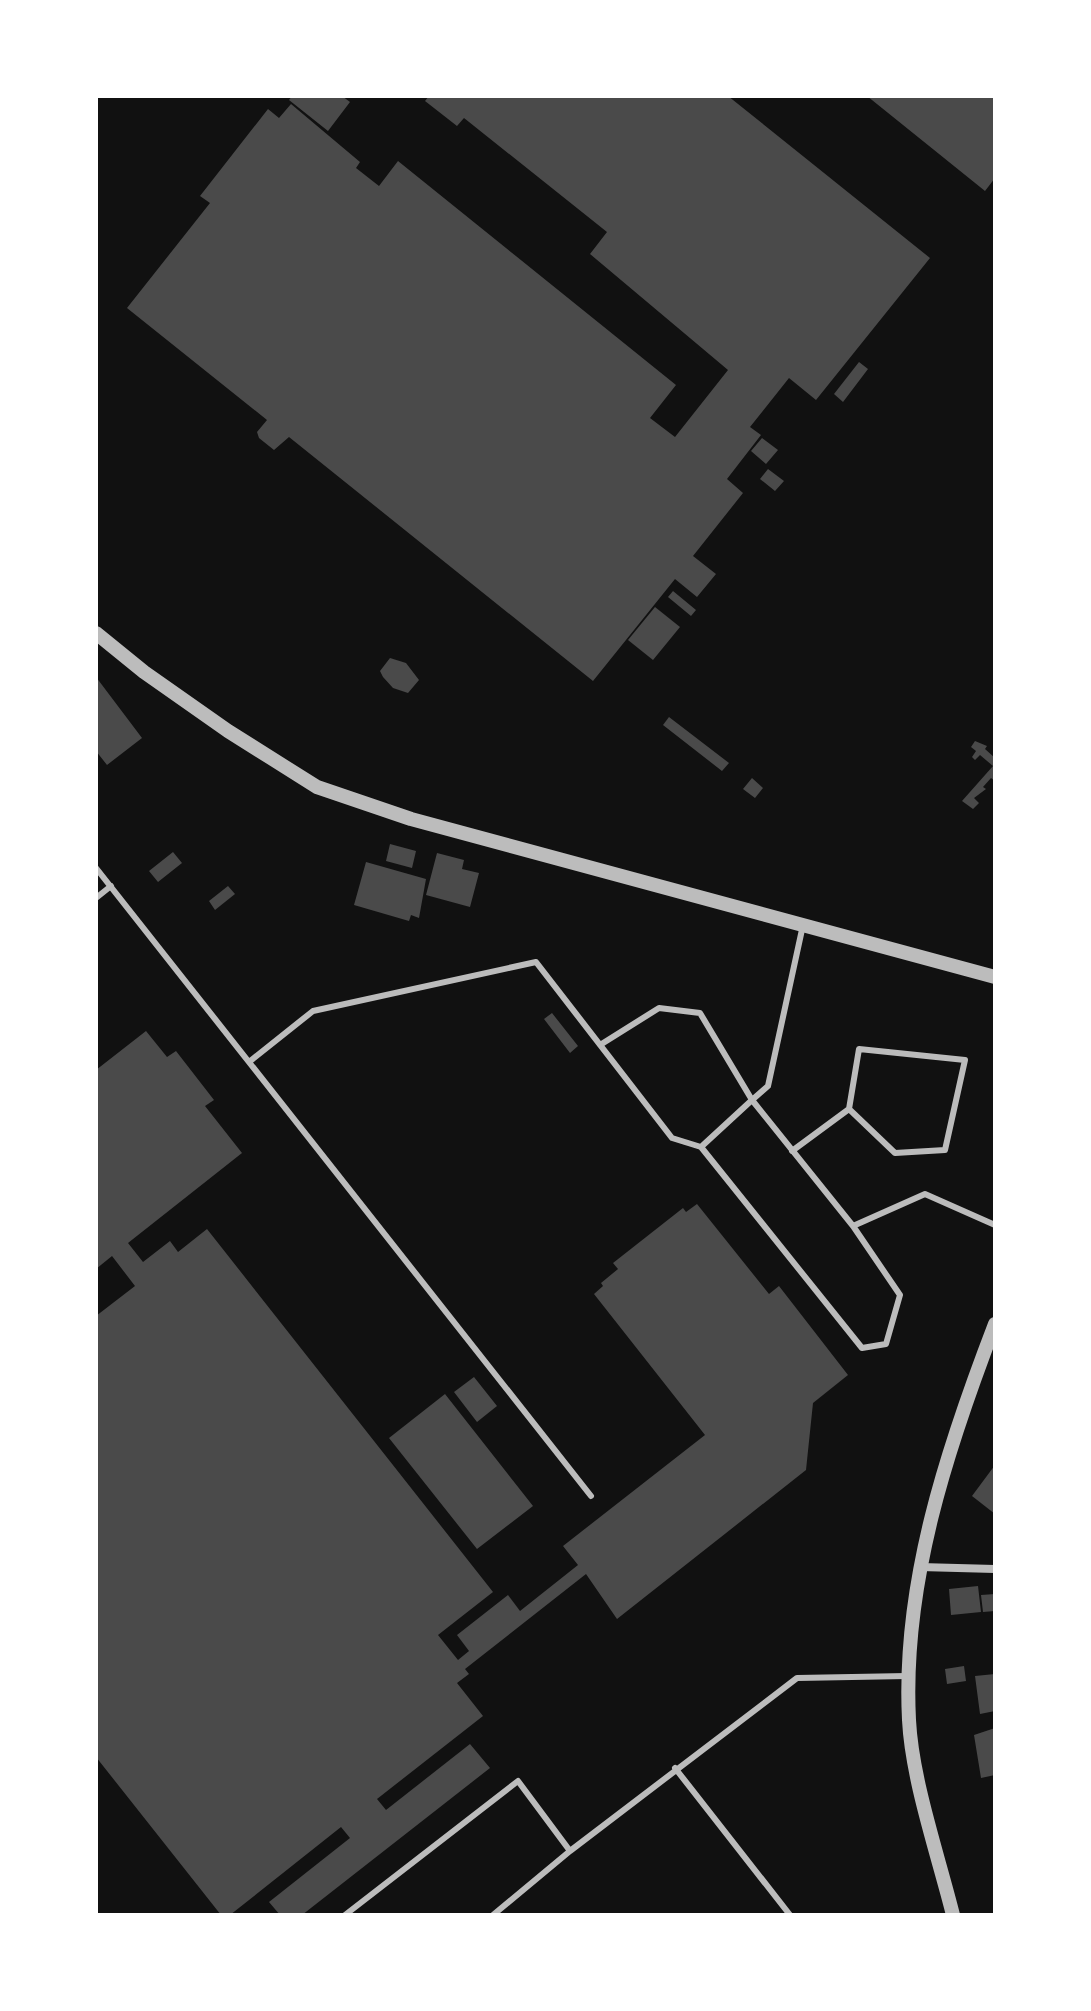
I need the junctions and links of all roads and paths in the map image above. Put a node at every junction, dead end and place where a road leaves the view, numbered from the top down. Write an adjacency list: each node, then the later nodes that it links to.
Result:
1 (96, 633): 5 (street)
2 (96, 868): 3 (lane)
3 (111, 886): 4 (lane); 8 (lane)
4 (96, 898)
5 (803, 925): 6 (street); 9 (lane)
6 (995, 977)
7 (600, 1045): 8 (lane); 9 (lane); 11 (lane)
8 (249, 1062): 16 (lane)
9 (752, 1100): 11 (lane); 12 (lane)
10 (849, 1109): 10 (lane); 12 (lane)
11 (701, 1147): 14 (lane)
12 (792, 1151): 14 (lane)
13 (995, 1225): 14 (lane)
14 (853, 1226)
15 (995, 1324): 17 (street)
16 (591, 1496)
17 (920, 1567): 18 (street); 19 (street)
18 (995, 1569)
19 (909, 1676): 20 (lane); 25 (street)
20 (675, 1768): 21 (lane); 24 (lane)
21 (570, 1851): 22 (lane); 23 (lane)
22 (345, 1915)
23 (493, 1915)
24 (790, 1915)
25 (953, 1915)

